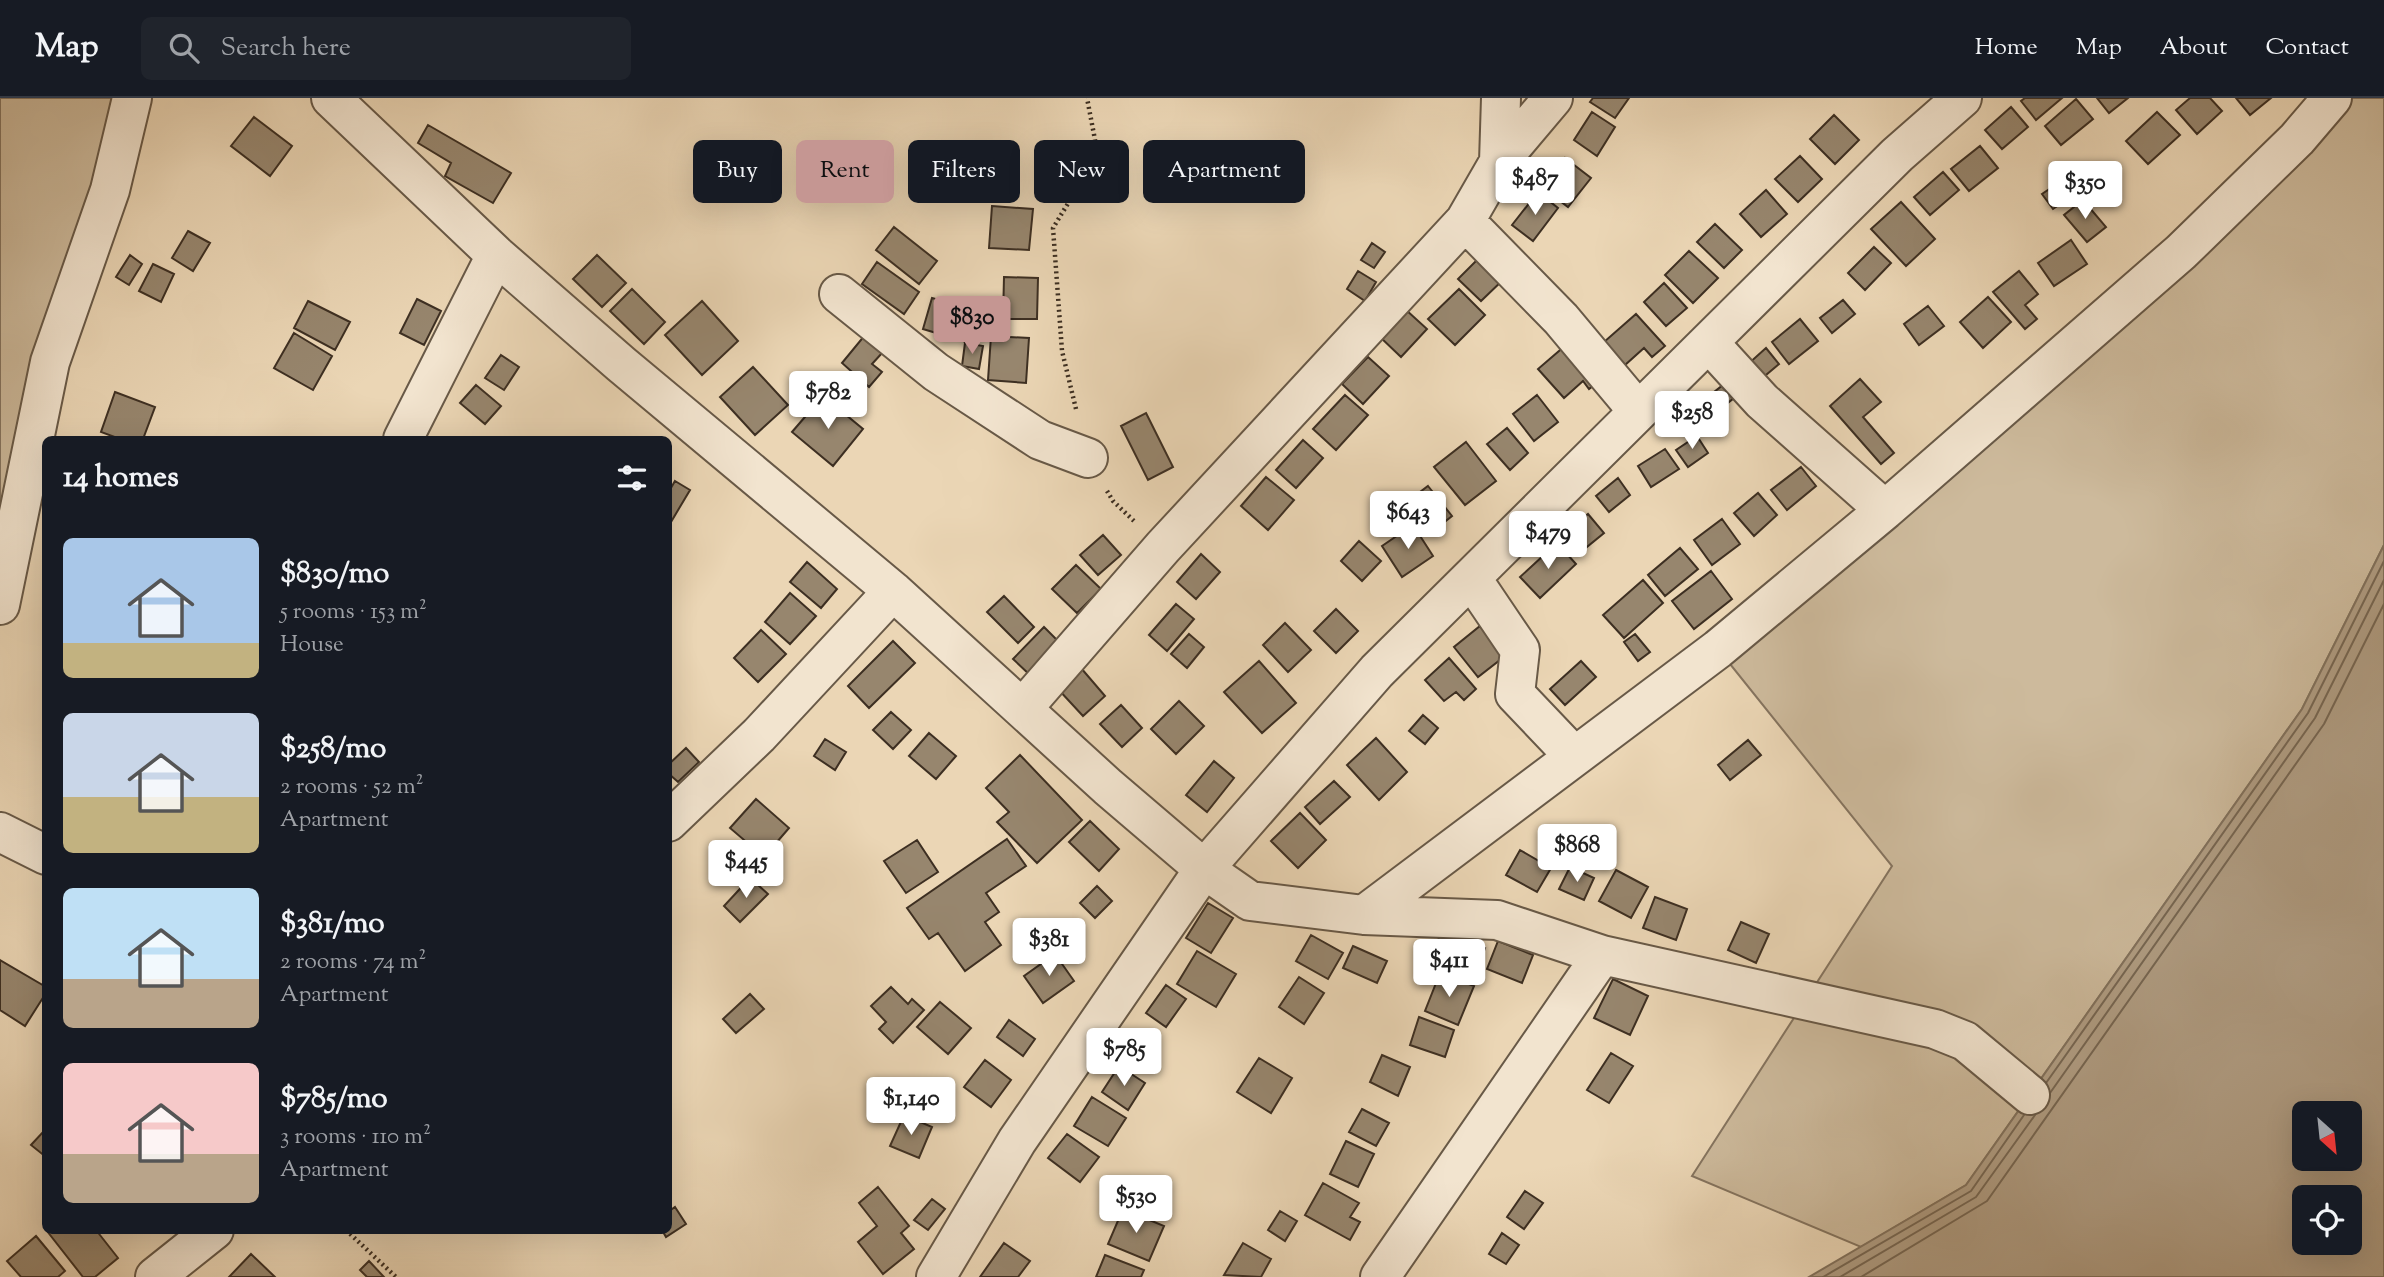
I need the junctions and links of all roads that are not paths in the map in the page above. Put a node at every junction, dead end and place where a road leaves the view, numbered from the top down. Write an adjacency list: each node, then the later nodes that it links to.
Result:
1 (132, 98): 18 (street)
2 (331, 98): 9 (street)
3 (1501, 98): 7 (street)
4 (1553, 98): 7 (street)
5 (1962, 98): 11 (street)
6 (2332, 98): 15 (street)
7 (1499, 162): 8 (street)
8 (1465, 221): 12 (street); 19 (street)
9 (496, 255): 13 (street); 17 (street)
10 (839, 293): 14 (street)
11 (1710, 344): 12 (street); 15 (street)
12 (1638, 411): 16 (street)
13 (405, 436)
14 (1088, 458)
15 (1885, 510): 20 (street)
16 (1472, 579): 20 (street); 24 (street)
17 (894, 591): 19 (street); 21 (street)
18 (0, 605)
19 (1023, 708): 24 (street)
20 (1574, 756): 25 (street)
21 (672, 818)
22 (0, 832): 23 (street)
23 (42, 853)
24 (1204, 869): 25 (street); 30 (street)
25 (1364, 915): 26 (street)
26 (1602, 955): 27 (street); 31 (street)
27 (2030, 1095)
28 (209, 1234): 29 (street)
29 (155, 1277)
30 (936, 1277)
31 (1380, 1277)

